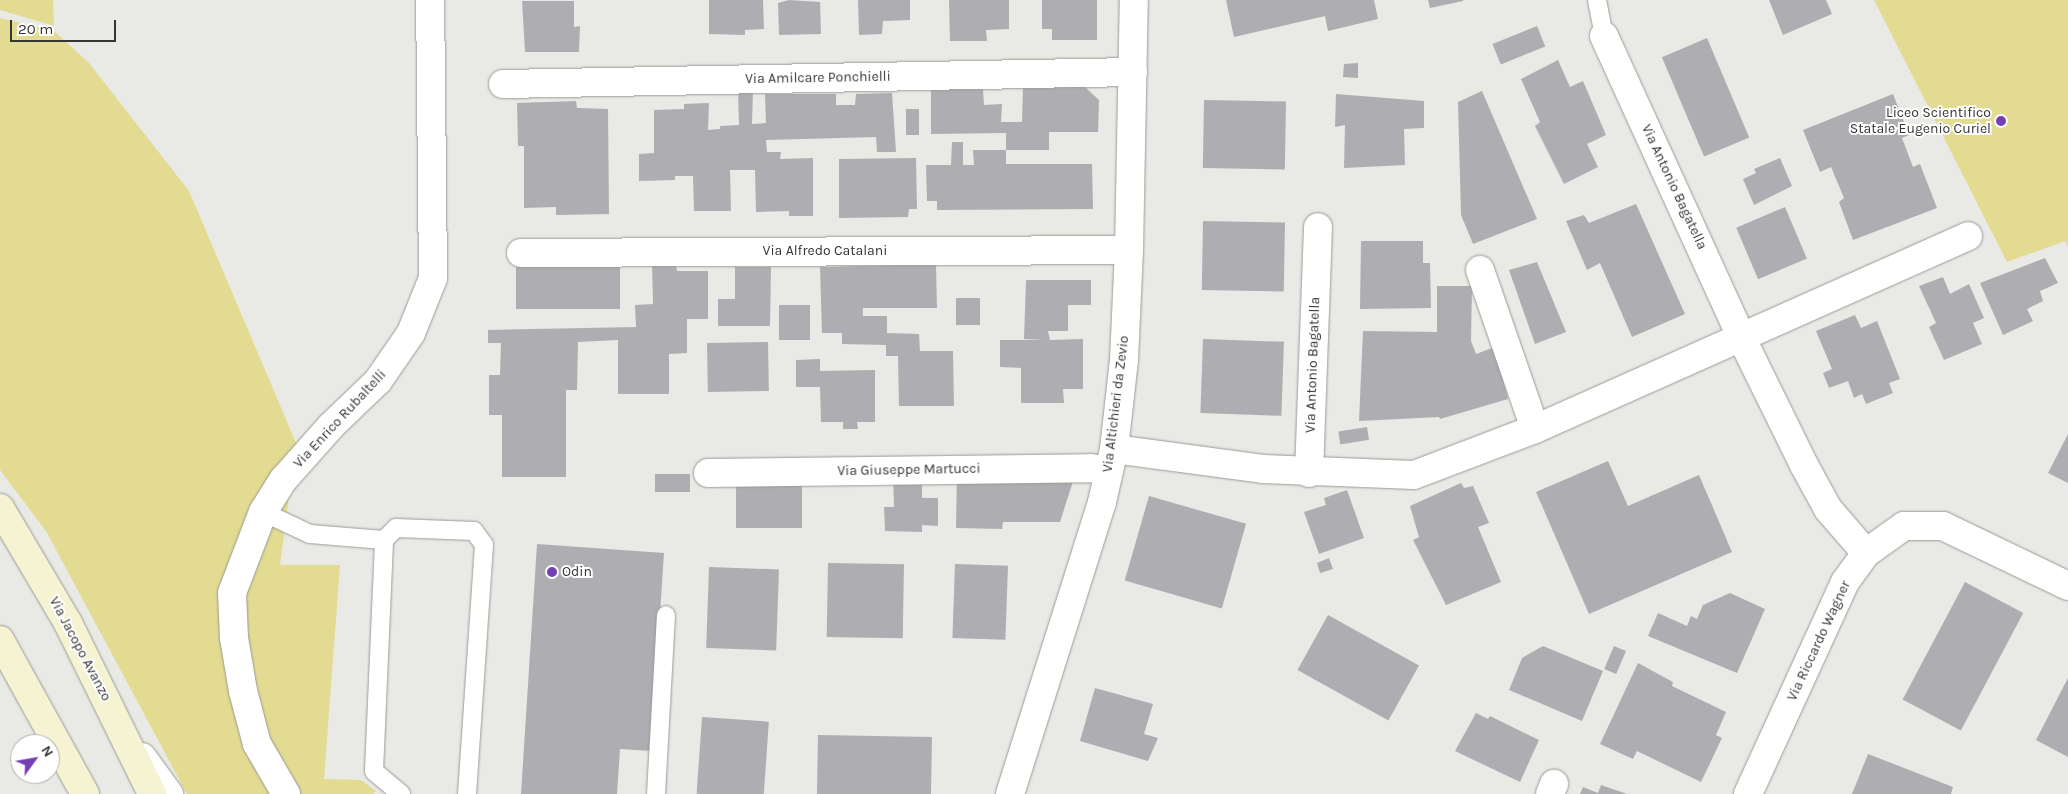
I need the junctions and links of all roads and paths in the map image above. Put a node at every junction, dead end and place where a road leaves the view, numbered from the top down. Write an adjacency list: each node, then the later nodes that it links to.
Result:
1 (430, 0): 18 (street, Via Enrico Rubaltelli)
2 (1134, 0): 5 (street, Via Altichieri da Zevio)
3 (1597, 0): 4 (lane)
4 (1604, 36): 12 (street, Via Antonio Bagatella)
5 (1133, 72): 6 (street, Via Amilcare Ponchielli); 9 (street, Via Altichieri da Zevio)
6 (503, 84)
7 (1318, 227): 16 (street, Via Antonio Bagatella)
8 (1968, 236): 12 (street)
9 (1129, 250): 10 (street, Via Alfredo Catalani); 14 (street, Via Altichieri da Zevio)
10 (521, 253)
11 (1480, 270): 13 (street)
12 (1742, 339): 13 (street); 20 (street)
13 (1535, 429): 16 (street)
14 (1112, 460): 15 (street, Via Giuseppe Martucci); 16 (street); 32 (street, Via Altichieri da Zevio)
15 (708, 472)
16 (1309, 473)
17 (0, 508): 24 (main road, Via Jacopo Avanzo)
18 (263, 512): 19 (lane); 28 (street, Via Enrico Rubaltelli)
19 (384, 540): 29 (lane); 30 (lane)
20 (1866, 553): 21 (street, Via Riccardo Wagner); 33 (street, Via Riccardo Wagner)
21 (2068, 586)
22 (666, 615): 31 (lane)
23 (0, 640): 25 (main road)
24 (121, 728): 26 (main road, Via Jacopo Avanzo); 27 (street)
25 (85, 794)
26 (152, 794)
27 (169, 794)
28 (286, 794)
29 (401, 794)
30 (467, 794)
31 (656, 794)
32 (1010, 794)
33 (1748, 794)

